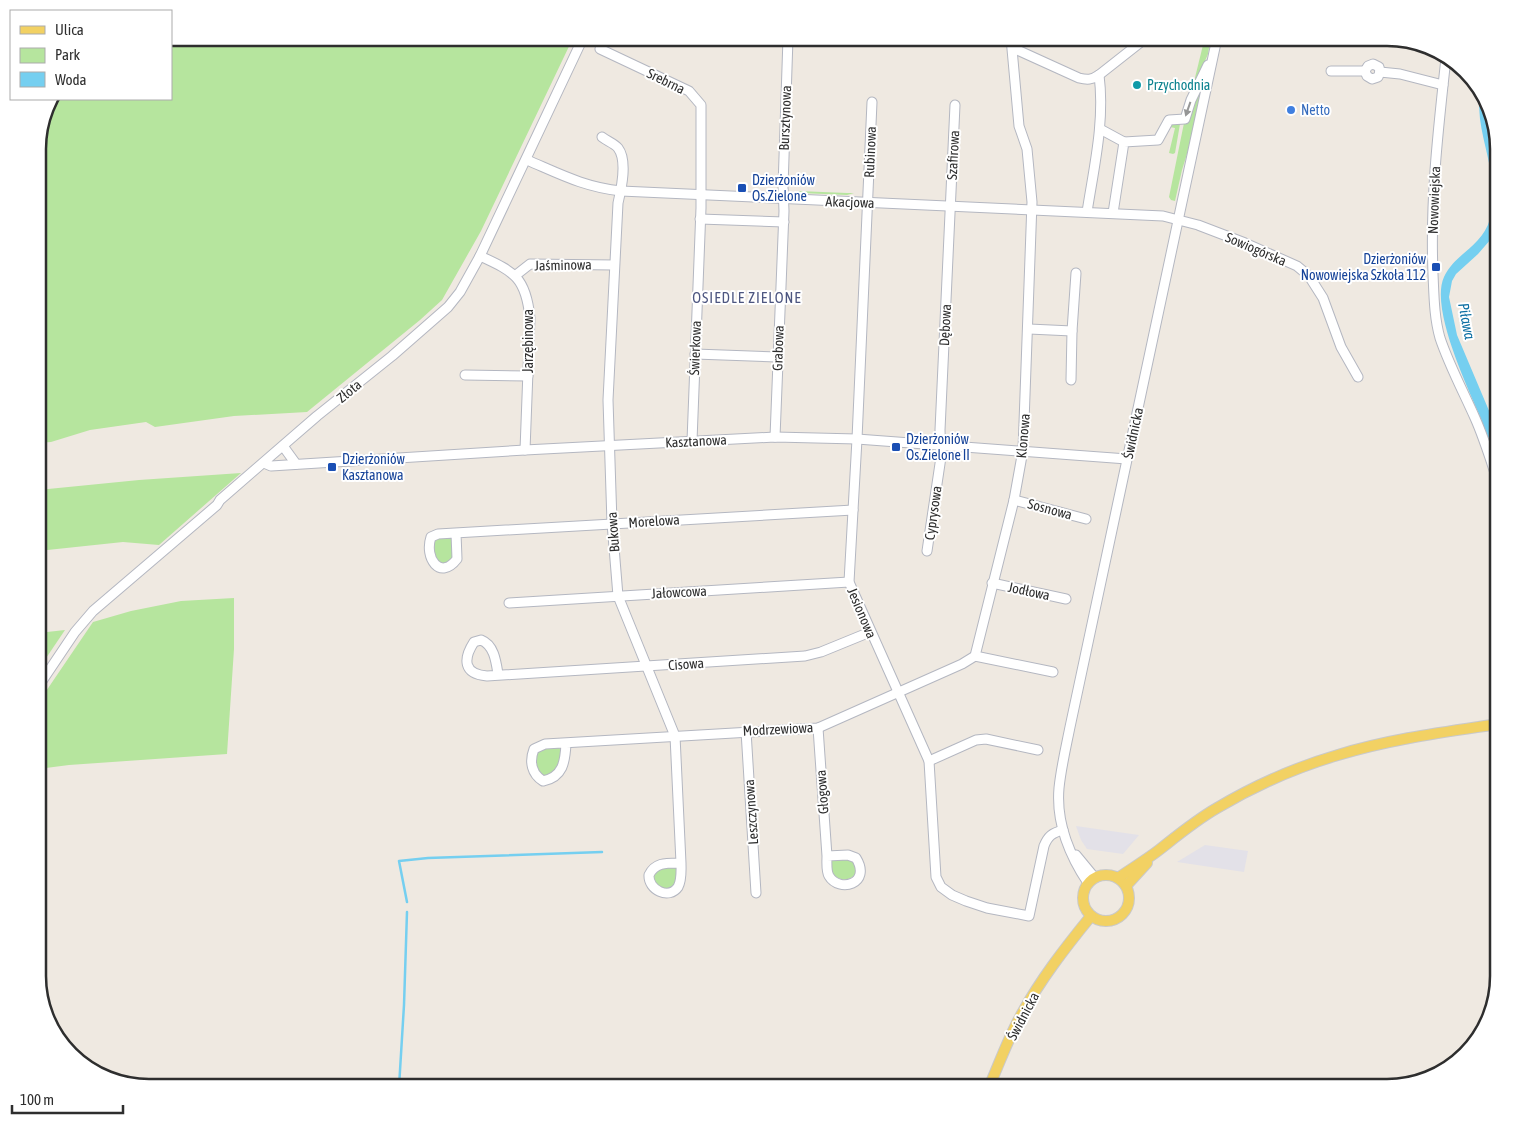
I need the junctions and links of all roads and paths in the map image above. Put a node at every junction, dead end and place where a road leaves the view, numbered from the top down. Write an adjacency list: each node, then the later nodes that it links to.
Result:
1 (580, 46): 17 (street, Złota)
2 (788, 46): 20 (street, Bursztynowa)
3 (1136, 46): 10 (street)
4 (1216, 46): 7 (street, Świdnicka)
5 (1013, 48): 10 (street); 23 (street, Klonowa)
6 (600, 49): 19 (street, Srebrna)
7 (1214, 54): 16 (street, one-way to 16); 26 (street, Świdnicka)
8 (1445, 65): 11 (street, Nowowiejska)
9 (1331, 71): 11 (street)
10 (1099, 75): 14 (street)
11 (1443, 86): 50 (street, Nowowiejska)
12 (872, 102): 21 (street, Rubinowa)
13 (955, 105): 22 (street, Szafirowa)
14 (1100, 129): 16 (street); 24 (street)
15 (602, 137): 18 (street, Bukowa)
16 (1124, 142): 25 (street)
17 (527, 160): 18 (street, Akacjowa); 29 (street, Złota)
18 (621, 191): 19 (street, Akacjowa); 30 (street, Bukowa)
19 (700, 195): 20 (street, Akacjowa); 27 (street, Świerkowa)
20 (784, 198): 21 (street, Akacjowa); 28 (street, Grabowa)
21 (868, 202): 22 (street, Akacjowa); 42 (street, Jesionowa)
22 (951, 206): 23 (street, Akacjowa); 45 (street, Dębowa)
23 (1032, 210): 24 (street, Akacjowa); 33 (street, Klonowa)
24 (1087, 212): 25 (street, Akacjowa)
25 (1113, 213): 26 (street, Akacjowa)
26 (1179, 219): 39 (street, Sowiogórska); 49 (street, Świdnicka)
27 (700, 220): 28 (street); 35 (street, Świerkowa)
28 (784, 222): 36 (street, Grabowa)
29 (480, 256): 32 (street); 46 (street, Złota)
30 (614, 265): 32 (street, Jaśminowa); 44 (street, Bukowa)
31 (1076, 273): 34 (street)
32 (516, 275): 38 (street, Jarzębinowa)
33 (1029, 329): 34 (street); 48 (street, Klonowa)
34 (1072, 331): 40 (street)
35 (695, 354): 36 (street); 43 (street, Świerkowa)
36 (777, 357): 41 (street, Grabowa)
37 (465, 375): 38 (street)
38 (528, 376): 47 (street, Jarzębinowa)
39 (1358, 376)
40 (1071, 380)
41 (775, 437): 42 (street, Kasztanowa); 43 (street, Kasztanowa)
42 (858, 439): 45 (street, Kasztanowa); 54 (street, Jesionowa)
43 (692, 441): 44 (street, Kasztanowa)
44 (608, 445): 47 (street, Kasztanowa); 56 (street, Bukowa)
45 (941, 445): 48 (street, Kasztanowa); 58 (street, Cyprysowa)
46 (283, 446): 51 (street, Złota); 52 (street)
47 (525, 450): 52 (street, Kasztanowa)
48 (1023, 450): 49 (street, Kasztanowa); 53 (street, Klonowa)
49 (1128, 459): 78 (street, Świdnicka)
50 (1490, 459)
51 (264, 463): 52 (street, Kasztanowa); 69 (street, Złota)
52 (296, 464)
53 (1014, 500): 55 (street, Sosnowa); 60 (street, Klonowa)
54 (852, 510): 56 (street, Morelowa); 59 (street, Jesionowa)
55 (1086, 519)
56 (612, 523): 57 (street, Morelowa); 61 (street, Bukowa)
57 (456, 533)
58 (927, 551)
59 (849, 582): 61 (street, Jałowcowa); 64 (street, Jesionowa)
60 (992, 584): 62 (street, Jodłowa); 65 (street, Klonowa)
61 (618, 596): 63 (street, Jałowcowa); 66 (street, Bukowa)
62 (1066, 599)
63 (509, 603)
64 (870, 632): 66 (street, Cisowa); 70 (street, Jesionowa)
65 (975, 656): 67 (street); 70 (street, Modrzewiowa)
66 (645, 666): 68 (street, Cisowa); 74 (street, Bukowa)
67 (1053, 672)
68 (498, 674)
69 (46, 675)
70 (898, 692): 72 (street, Modrzewiowa); 77 (street, Jesionowa)
71 (1490, 725): 79 (main road)
72 (818, 728): 73 (street, Modrzewiowa); 80 (street, Głogowa)
73 (746, 731): 74 (street, Modrzewiowa); 85 (street, Leszczynowa)
74 (675, 736): 75 (street, Modrzewiowa); 81 (street, Bukowa)
75 (566, 744): 75 (street, Modrzewiowa)
76 (1038, 750): 77 (street)
77 (929, 762): 78 (street, Jesionowa)
78 (1062, 830): 83 (street, Świdnicka)
79 (1158, 851): 82 (main road); 84 (main road)
80 (827, 856)
81 (681, 863)
82 (1118, 878): 83 (main road); 84 (main road)
83 (1092, 880): 86 (main road)
84 (1126, 886): 86 (main road)
85 (756, 893)
86 (1089, 913): 87 (main road, Świdnicka)
87 (994, 1079)

